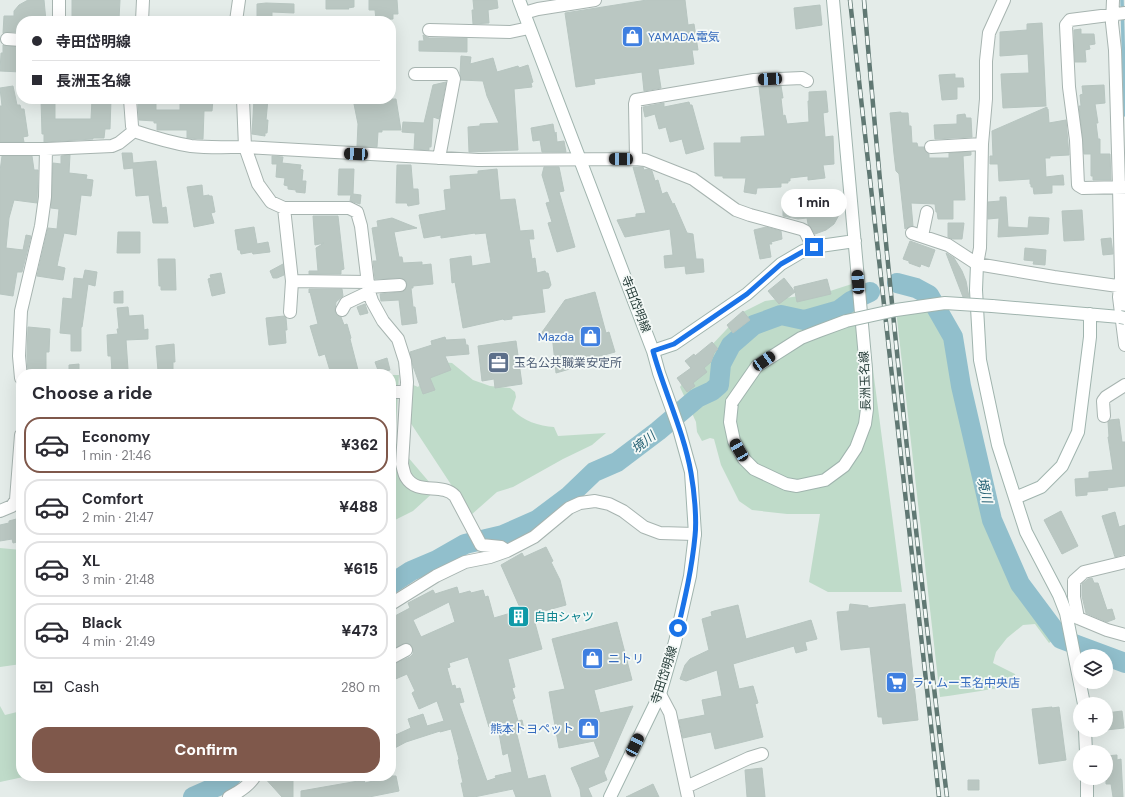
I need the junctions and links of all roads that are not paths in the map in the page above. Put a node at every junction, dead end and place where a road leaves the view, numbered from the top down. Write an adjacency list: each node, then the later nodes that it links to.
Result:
1 (59, 0): 11 (street)
2 (144, 0): 12 (street)
3 (239, 0): 13 (street)
4 (519, 0): 9 (street, 寺田岱明線)
5 (595, 0): 9 (street)
6 (833, 0): 34 (street, 長洲玉名線)
7 (1004, 0): 23 (street)
8 (1113, 0): 10 (street)
9 (524, 13): 14 (street, 寺田岱明線)
10 (1119, 13): 31 (street); 31 (street)
11 (59, 16)
12 (142, 16)
13 (237, 16)
14 (529, 28): 15 (street); 29 (street, 寺田岱明線)
15 (429, 30)
16 (7, 39): 17 (street)
17 (16, 40)
18 (416, 74): 28 (street)
19 (807, 81): 30 (street)
20 (130, 104): 22 (street)
21 (243, 104): 24 (street)
22 (134, 131): 24 (street); 27 (street)
23 (982, 144): 25 (street); 36 (street)
24 (245, 147): 28 (street); 32 (street)
25 (931, 147)
26 (0, 149): 27 (street)
27 (46, 149): 47 (street)
28 (439, 158): 29 (street)
29 (580, 159): 30 (street); 46 (street, 寺田岱明線)
30 (636, 159): 35 (street)
31 (1122, 187): 39 (street)
32 (284, 208): 37 (street); 40 (street)
33 (927, 212): 36 (street)
34 (855, 241): 35 (street); 43 (street, 長洲玉名線, bridge)
35 (814, 247): 46 (street)
36 (977, 264): 39 (street); 52 (street)
37 (292, 281): 40 (street); 42 (street)
38 (400, 285): 40 (street)
39 (1122, 286): 45 (street)
40 (368, 287): 41 (street); 50 (street)
41 (342, 310)
42 (290, 312)
43 (1090, 314): 44 (street, 長洲玉名線); 52 (street)
44 (1123, 317)
45 (1125, 345)
46 (653, 351): 55 (street, 寺田岱明線)
47 (20, 369)
48 (1125, 385): 51 (street)
49 (396, 392): 50 (street)
50 (406, 392): 56 (street)
51 (1104, 416)
52 (1015, 498): 59 (street)
53 (16, 500): 54 (street)
54 (1, 509)
55 (695, 534): 56 (street); 63 (street, 寺田岱明線)
56 (507, 551): 58 (street)
57 (1125, 562): 59 (street)
58 (396, 601)
59 (1071, 617): 60 (street); 64 (street)
60 (1125, 635)
61 (406, 650): 62 (street)
62 (396, 655)
63 (660, 694): 68 (street); 70 (street, 寺田岱明線)
64 (1083, 697)
65 (762, 754): 68 (street)
66 (252, 781): 69 (street)
67 (1087, 785): 71 (street)
68 (687, 792)
69 (228, 797)
70 (610, 797)
71 (1087, 797)

